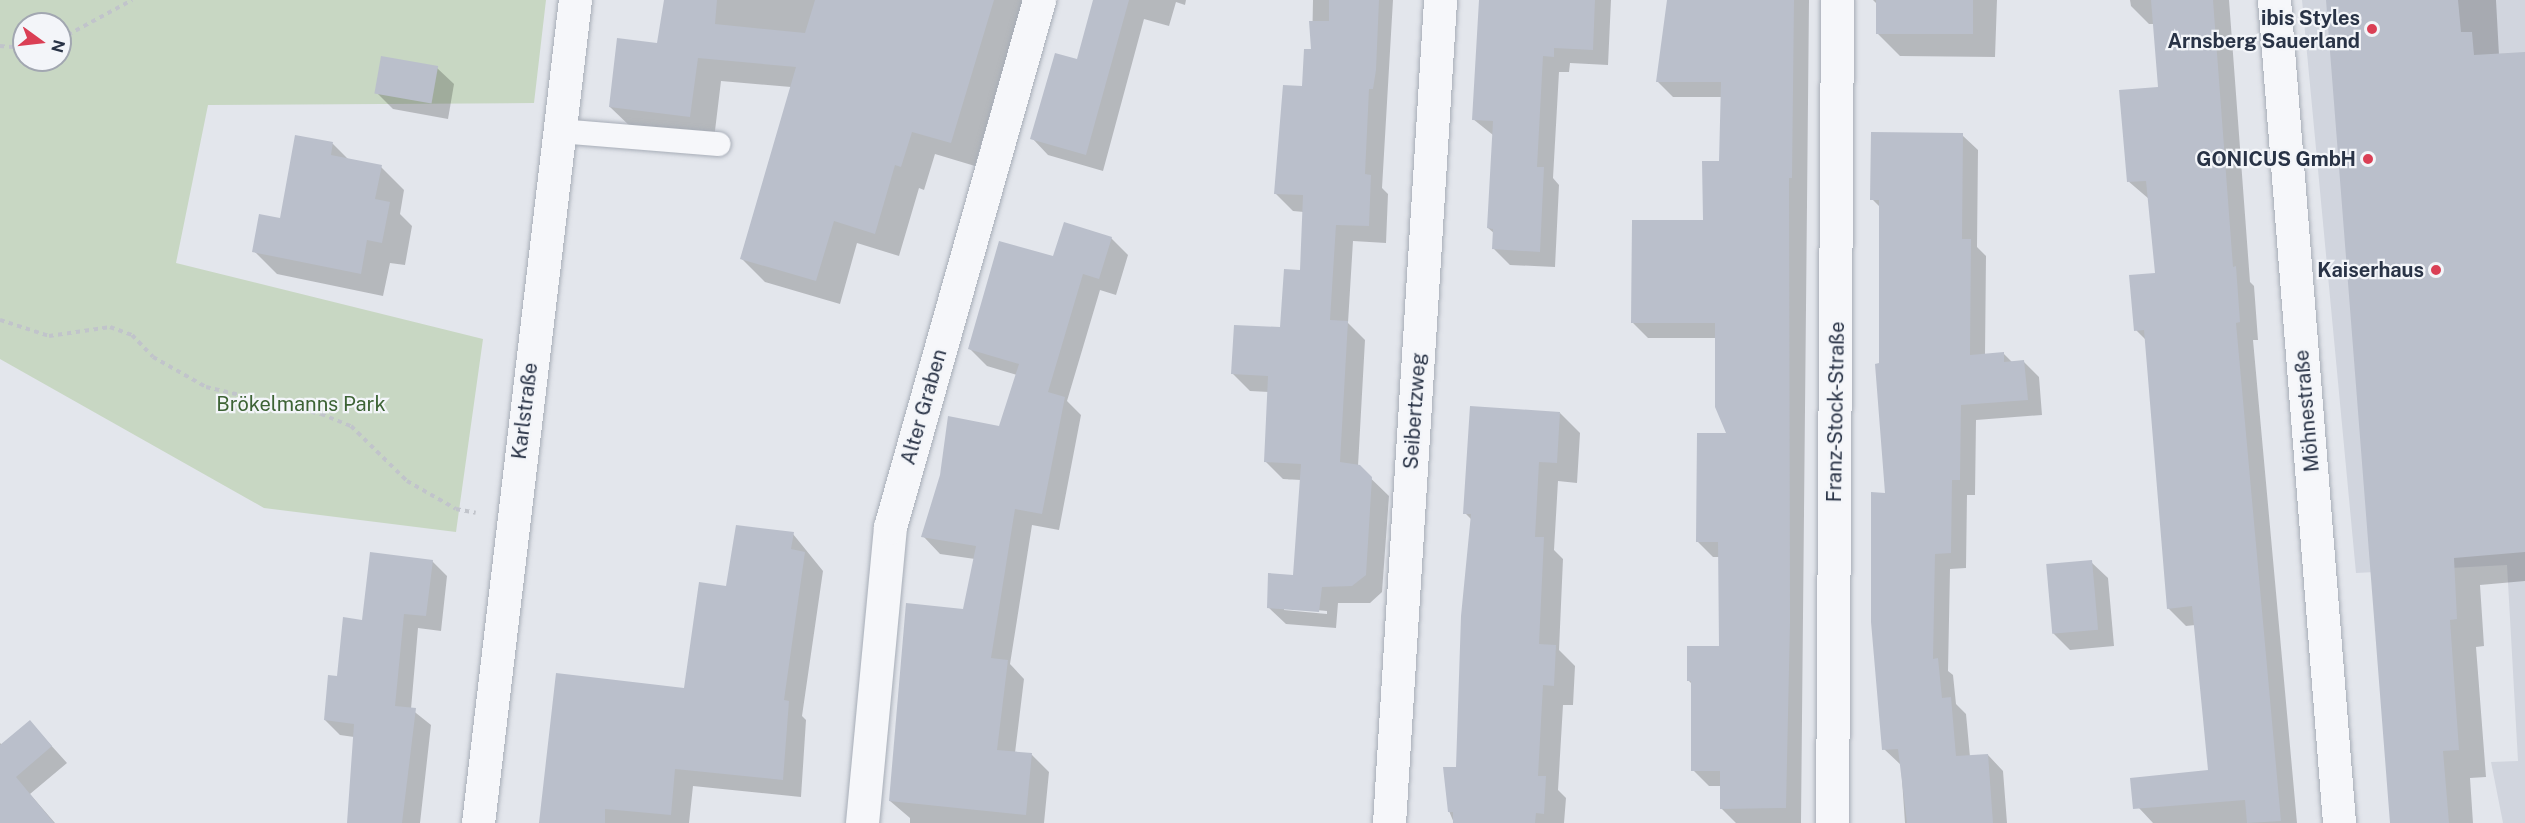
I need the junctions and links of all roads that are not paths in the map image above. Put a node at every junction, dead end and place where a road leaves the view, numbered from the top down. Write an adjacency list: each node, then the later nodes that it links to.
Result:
1 (574, 0): 6 (street, Karlstraße)
2 (1039, 0): 9 (street, Alter Graben)
3 (1440, 0): 10 (street, Seibertzweg)
4 (1837, 0): 11 (street, Franz-Stock-Straße)
5 (2274, 0): 12 (street, Möhnestraße)
6 (559, 131): 7 (lane); 8 (street, Karlstraße)
7 (718, 144)
8 (478, 823)
9 (861, 823)
10 (1389, 823)
11 (1832, 823)
12 (2339, 823)

